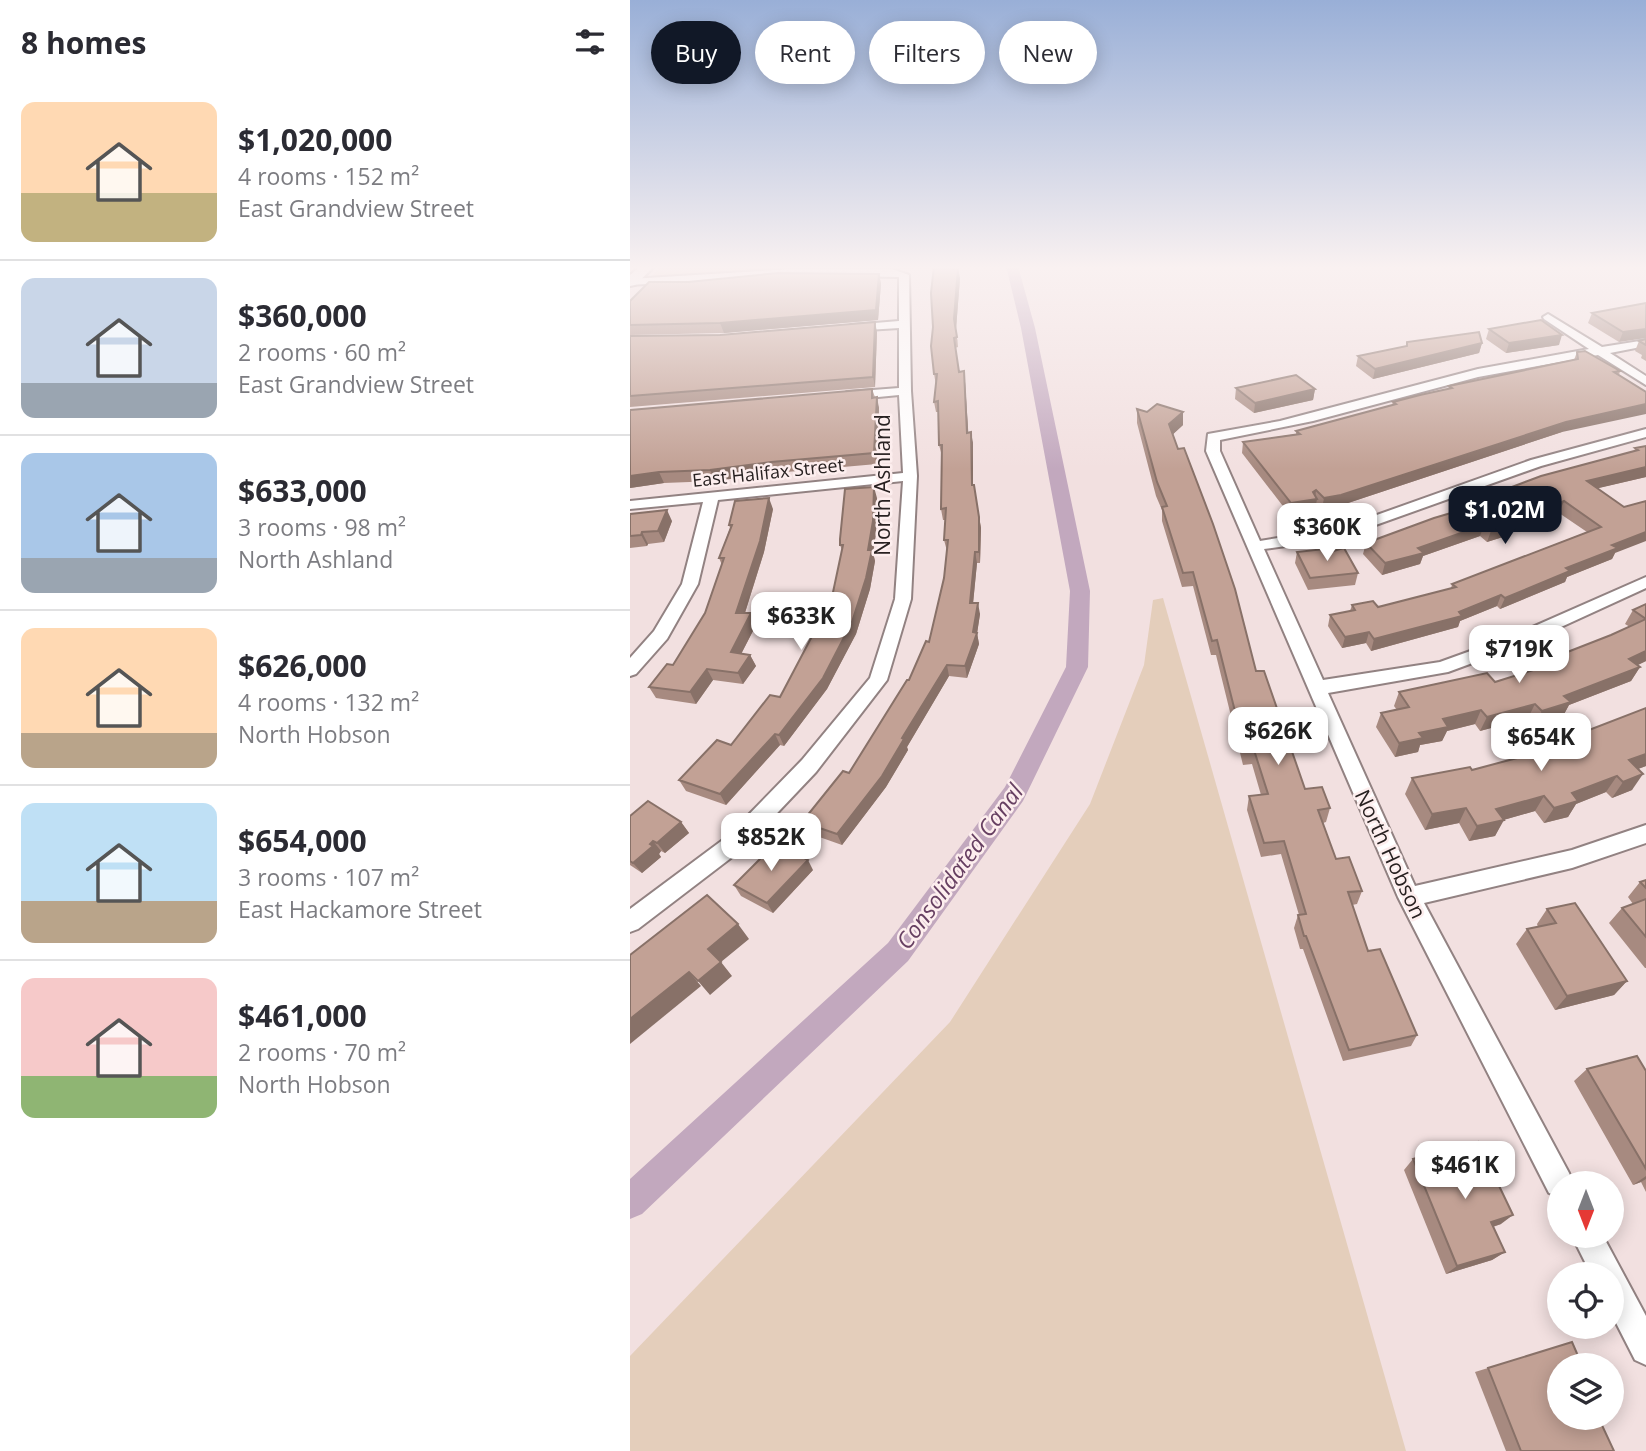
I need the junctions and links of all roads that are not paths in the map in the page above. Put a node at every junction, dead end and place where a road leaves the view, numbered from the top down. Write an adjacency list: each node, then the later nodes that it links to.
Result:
1 (905, 334): 6 (street, North Ashland)
2 (1572, 334): 4 (street)
3 (1646, 343): 4 (street)
4 (1598, 352): 5 (street); 12 (street, North Hobson)
5 (1646, 381)
6 (905, 391): 7 (street); 9 (street, North Ashland)
7 (839, 397)
8 (1646, 433): 12 (street)
9 (910, 476): 10 (street, East Halifax Street); 18 (street, North Ashland)
10 (711, 498): 11 (street, East Halifax Street); 14 (street)
11 (630, 505)
12 (1255, 546): 15 (street, North Hobson)
13 (1646, 582): 15 (street)
14 (630, 670)
15 (1316, 688): 17 (street, North Hobson)
16 (1646, 834): 17 (street)
17 (1409, 897): 19 (street, North Hobson)
18 (630, 922)
19 (1553, 1171)
20 (1624, 1306): 21 (street)
21 (1646, 1349)

